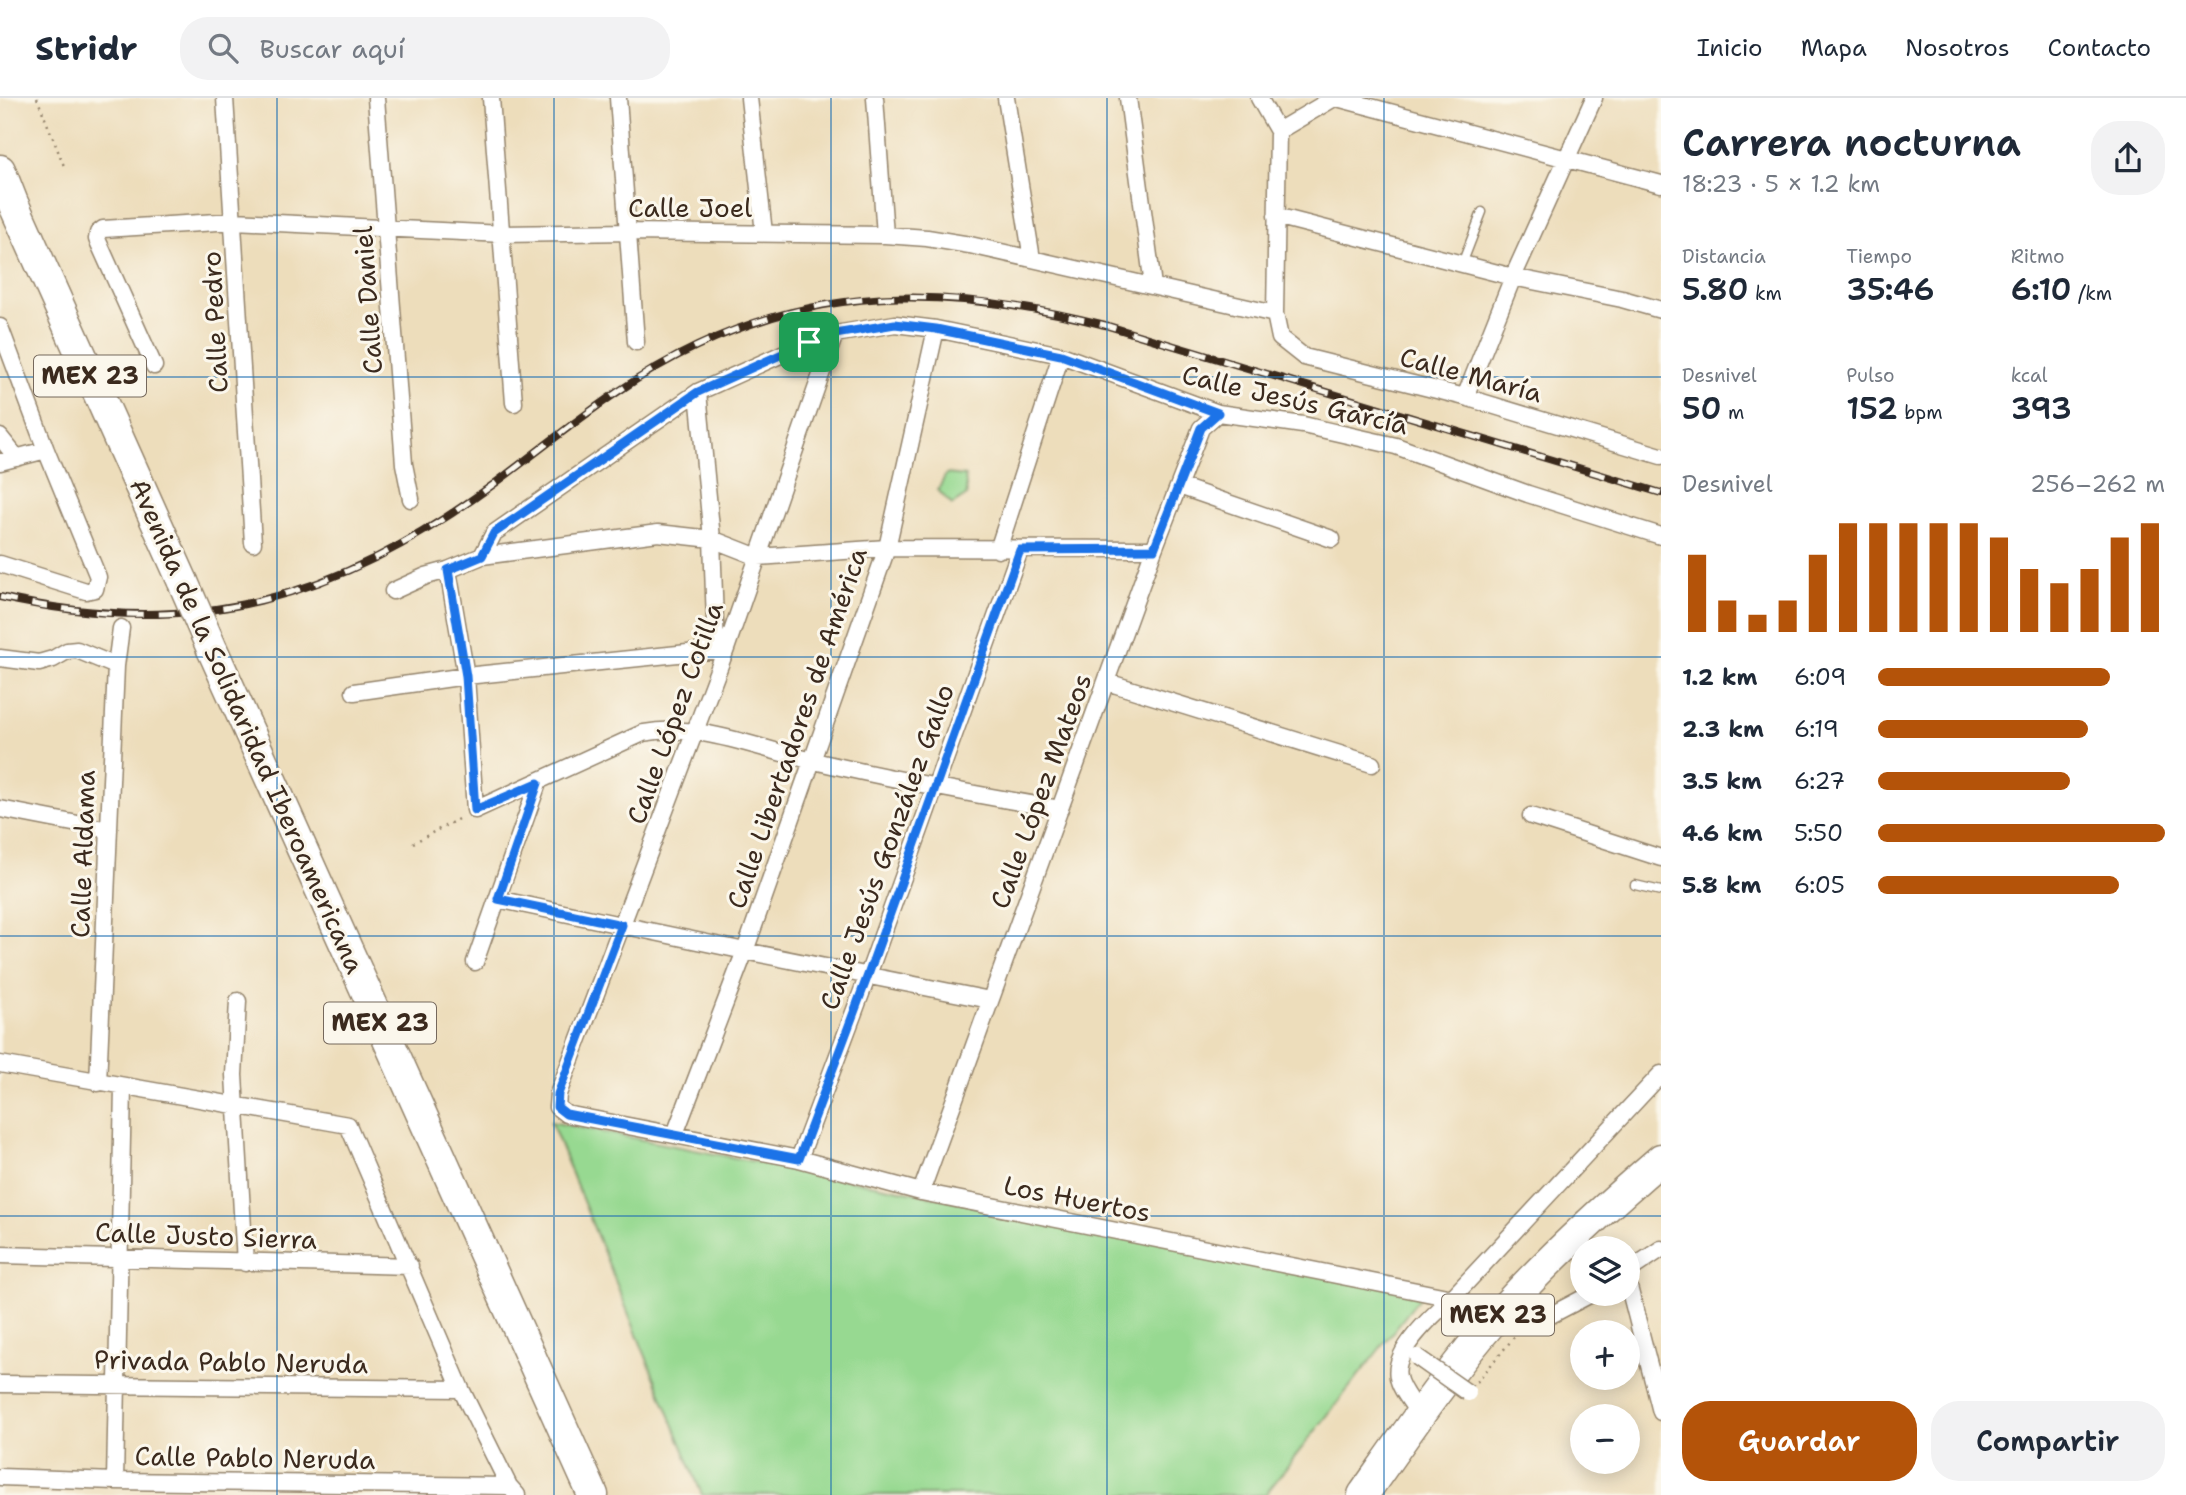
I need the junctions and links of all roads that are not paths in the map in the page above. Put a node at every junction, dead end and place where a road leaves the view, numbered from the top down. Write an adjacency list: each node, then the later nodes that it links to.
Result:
1 (225, 98): 18 (street, Calle Pedro)
2 (376, 98): 19 (street, Calle Daniel)
3 (491, 98): 22 (street)
4 (618, 98): 20 (street)
5 (749, 98): 21 (street)
6 (875, 98): 23 (street)
7 (1006, 98): 24 (street)
8 (1128, 98): 27 (street)
9 (1259, 98): 12 (street)
10 (1335, 98): 12 (street); 13 (street)
11 (1594, 98): 13 (street)
12 (1278, 131): 17 (street)
13 (1567, 159): 15 (street); 26 (street)
14 (0, 170): 117 (highway, Avenida de la Solidaridad Iberoamericana / MEX 23, bridge)
15 (1661, 184)
16 (1482, 212): 25 (lane)
17 (1276, 216): 25 (street); 29 (street)
18 (234, 221): 19 (street, Calle Joel); 35 (street, Calle Joel); 50 (street, Calle Pedro)
19 (388, 227): 22 (street, Calle Joel); 46 (street, Calle Daniel)
20 (629, 232): 21 (street, Calle Joel); 22 (street, Calle Joel); 33 (street)
21 (764, 233): 23 (street, Calle Joel)
22 (502, 234): 38 (street)
23 (886, 235): 24 (street, Calle Joel)
24 (1032, 259): 27 (street, Calle Joel)
25 (1462, 264): 26 (street)
26 (1513, 277): 28 (street); 37 (street)
27 (1153, 286): 29 (street, Calle Joel)
28 (1661, 310)
29 (1276, 322): 37 (street, Calle María)
30 (0, 327): 41 (street)
31 (936, 329): 32 (street, Calle Jesús García); 34 (street, Calle Jesús García); 51 (street, Calle Libertadores de América)
32 (835, 334): 36 (street, Calle Jesús García); 56 (street, Calle López Cotilla)
33 (636, 342)
34 (1061, 355): 39 (street, Calle Jesús García); 53 (street)
35 (154, 366)
36 (698, 392): 48 (street); 55 (street, Calle Jesús García)
37 (1465, 397): 42 (street, Calle María)
38 (514, 403)
39 (1218, 413): 45 (street, Calle López Mateos); 47 (street, Calle Jesús García)
40 (0, 437): 43 (street)
41 (46, 450): 43 (street); 57 (street)
42 (1661, 456)
43 (17, 458): 44 (street)
44 (0, 462)
45 (1179, 486): 49 (street); 52 (street, Calle López Mateos)
46 (411, 499)
47 (1661, 536)
48 (712, 539): 55 (street); 56 (street); 61 (street)
49 (1332, 539)
50 (253, 543)
51 (887, 548): 53 (street); 56 (street); 68 (street, Calle Libertadores de América)
52 (1154, 549): 54 (street); 65 (street, Calle López Mateos)
53 (999, 550): 54 (street)
54 (1020, 550): 71 (street, Calle Jesús González Gallo)
55 (482, 556): 58 (street)
56 (758, 557): 61 (street, Calle López Cotilla)
57 (0, 564)
58 (448, 570): 59 (street); 64 (street)
59 (393, 592)
60 (121, 628): 63 (street, Calle Aldama)
61 (721, 650): 64 (street); 67 (street, Calle López Cotilla)
62 (0, 658): 63 (street)
63 (116, 666): 75 (street, Calle Aldama)
64 (466, 676): 66 (street); 70 (street)
65 (1107, 682): 69 (street); 73 (street, Calle López Mateos)
66 (354, 692)
67 (696, 730): 68 (street); 70 (street); 80 (street, Calle López Cotilla)
68 (811, 761): 71 (street); 81 (street, Calle Libertadores de América)
69 (1372, 764)
70 (538, 783): 79 (street)
71 (934, 788): 73 (street); 83 (street, Calle Jesús González Gallo)
72 (0, 809): 75 (street)
73 (1059, 809): 84 (street, Calle López Mateos)
74 (1531, 816): 76 (street)
75 (109, 830): 89 (street, Calle Aldama)
76 (1661, 858)
77 (1635, 885): 78 (lane)
78 (1661, 891)
79 (498, 899): 80 (street); 82 (street)
80 (622, 925): 81 (street); 92 (street, Calle López Cotilla)
81 (745, 951): 83 (street); 93 (street, Calle Libertadores de América)
82 (475, 962)
83 (868, 975): 84 (street); 94 (street, Calle Jesús González Gallo)
84 (990, 1000): 96 (street, Calle López Mateos)
85 (238, 1001): 91 (street)
86 (0, 1064): 87 (street); 89 (street)
87 (0, 1071)
88 (1661, 1074): 103 (street)
89 (98, 1083): 90 (street)
90 (123, 1087): 91 (street); 99 (street)
91 (237, 1107): 100 (street); 102 (street)
92 (557, 1107): 93 (street, Los Huertos)
93 (674, 1134): 94 (street, Los Huertos)
94 (799, 1159): 96 (street, Los Huertos)
95 (1661, 1159): 106 (highway, MEX 23)
96 (921, 1192): 103 (street, Los Huertos)
97 (1661, 1249): 101 (street)
98 (0, 1255): 99 (street, Calle Justo Sierra)
99 (119, 1258): 100 (street, Calle Justo Sierra); 109 (street)
100 (245, 1263): 102 (street, Calle Justo Sierra)
101 (1640, 1263)
102 (410, 1266): 110 (street)
103 (1452, 1298): 113 (street)
104 (1570, 1304): 106 (street)
105 (1634, 1306): 112 (street)
106 (1498, 1315): 113 (highway, MEX 23)
107 (1417, 1357): 111 (street, bridge)
108 (0, 1384): 109 (street, Privada Pablo Neruda)
109 (116, 1385): 110 (street, Privada Pablo Neruda); 115 (street)
110 (461, 1389): 116 (street)
111 (1468, 1393)
112 (1661, 1412)
113 (1419, 1415): 118 (highway, MEX 23)
114 (0, 1477): 115 (street, Calle Pablo Neruda)
115 (114, 1481): 116 (street, Calle Pablo Neruda)
116 (513, 1490)
117 (593, 1495)
118 (1363, 1495)

